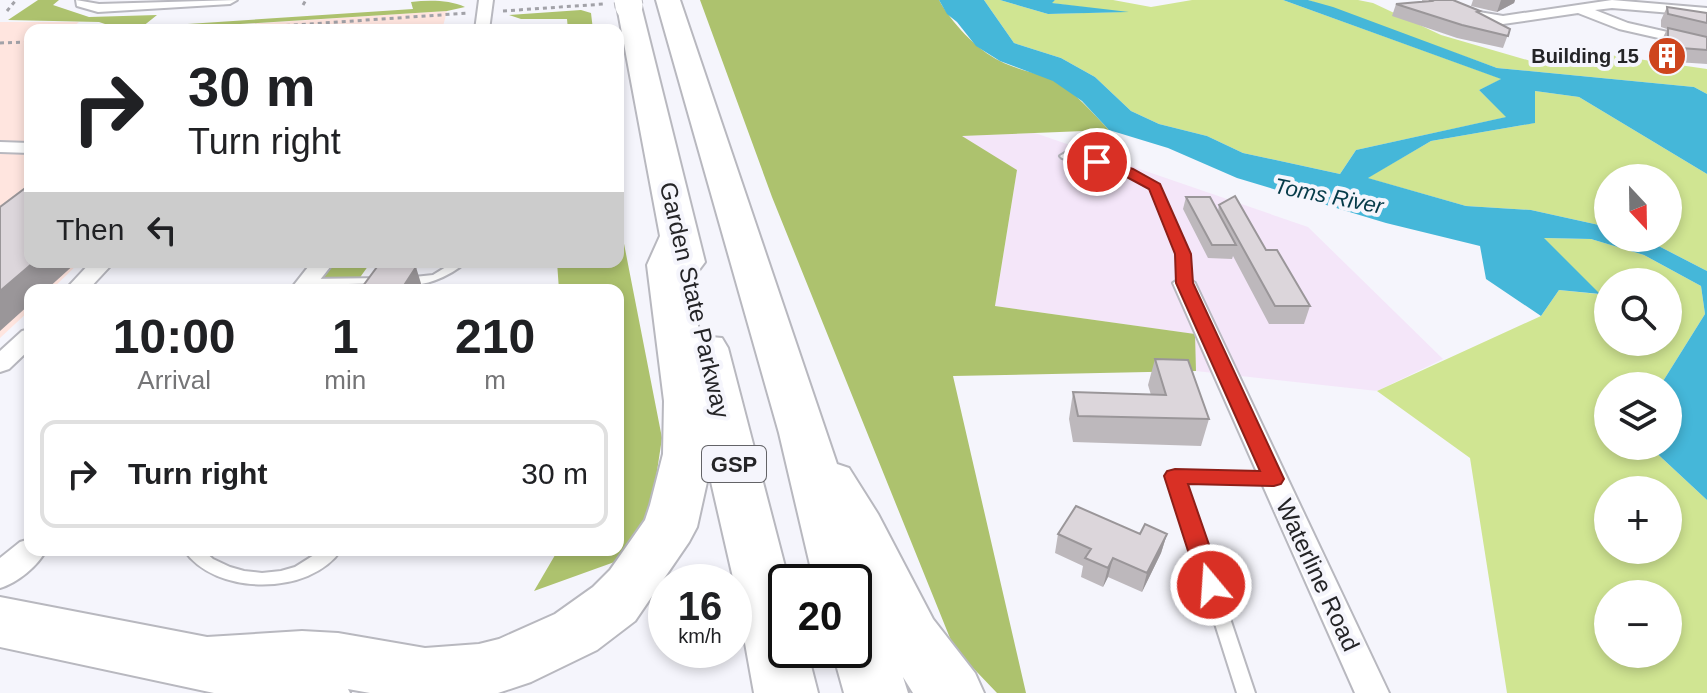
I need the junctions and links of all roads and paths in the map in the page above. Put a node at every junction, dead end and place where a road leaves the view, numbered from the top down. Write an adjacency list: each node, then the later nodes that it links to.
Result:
1 (16, 0): 12 (path)
2 (83, 0): 3 (street)
3 (230, 0)
4 (306, 0): 9 (path)
5 (1436, 0): 11 (street)
6 (1559, 0): 11 (street)
7 (669, 2): 31 (highway)
8 (620, 3): 10 (path); 21 (highway, Garden State Parkway / GSP)
9 (303, 5)
10 (485, 6): 14 (path)
11 (1575, 7): 13 (street); 17 (street)
12 (7, 11)
13 (1707, 12)
14 (288, 24)
15 (24, 42): 16 (path)
16 (0, 43)
17 (1707, 45)
18 (0, 147): 19 (street)
19 (24, 148)
20 (1065, 156): 25 (lane)
21 (679, 236): 39 (highway); 42 (highway, Garden State Parkway / GSP)
22 (97, 268): 26 (street)
23 (318, 268): 27 (street)
24 (452, 268): 28 (lane)
25 (1184, 283): 32 (street, Waterline Road)
26 (82, 284)
27 (306, 284)
28 (337, 284)
29 (24, 342): 30 (street)
30 (0, 364)
31 (803, 433): 36 (highway); 44 (highway)
32 (1274, 479): 45 (lane); 46 (street, Waterline Road)
33 (24, 556): 37 (street)
34 (199, 556): 35 (lane)
35 (326, 556)
36 (838, 564)
37 (0, 576)
38 (0, 622): 39 (highway)
39 (207, 664): 41 (highway)
40 (868, 668): 43 (highway)
41 (318, 693)
42 (786, 693)
43 (876, 693)
44 (952, 693)
45 (1246, 693)
46 (1372, 693)

